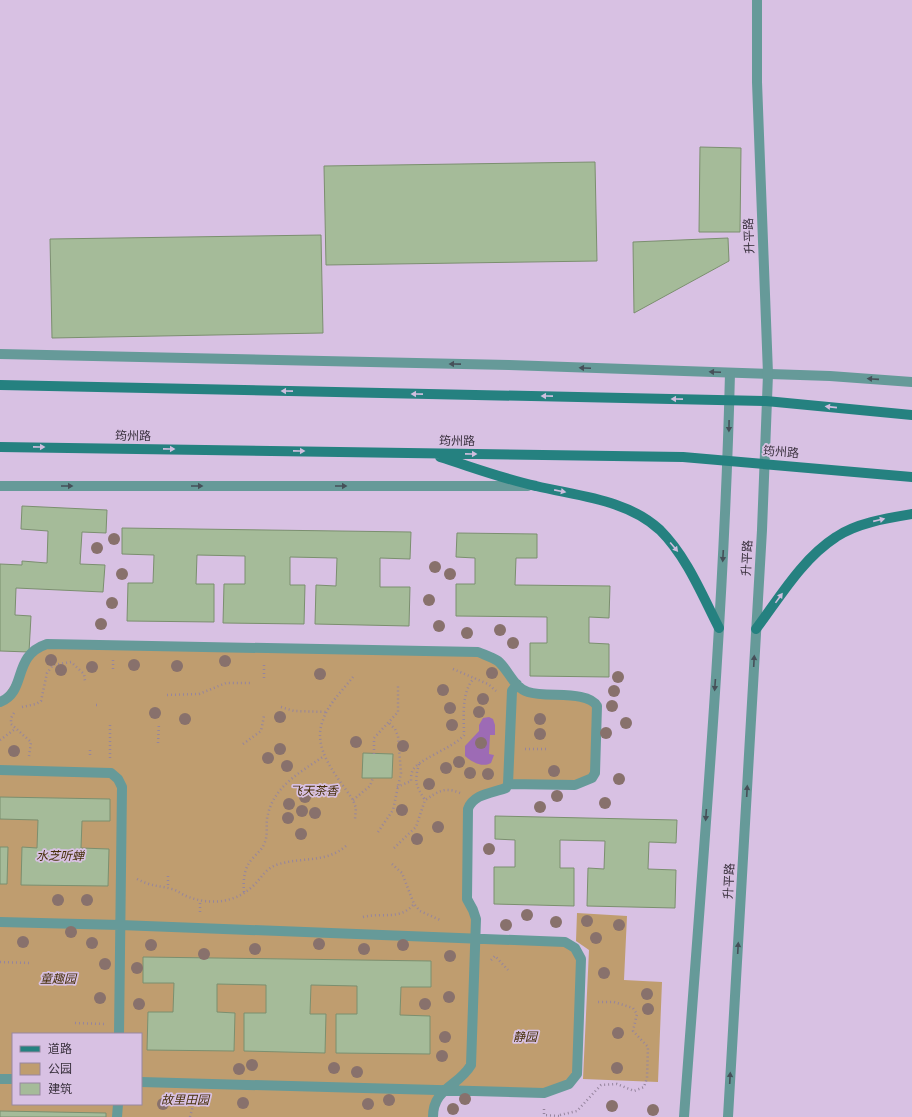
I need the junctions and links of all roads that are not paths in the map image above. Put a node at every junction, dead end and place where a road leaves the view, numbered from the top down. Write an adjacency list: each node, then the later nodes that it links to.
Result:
1 (757, 0): 4 (street, 升平路)
2 (0, 354): 3 (street, one-way to 2)
3 (730, 373): 4 (street); 7 (street, 升平路)
4 (768, 374): 5 (street, one-way to 4); 8 (street, 升平路)
5 (912, 382)
6 (0, 385): 7 (main road, one-way to 6)
7 (730, 400): 8 (main road); 12 (street, 升平路, one-way to 12)
8 (766, 401): 9 (main road, one-way to 8); 13 (street, 升平路)
9 (912, 415)
10 (0, 447): 11 (main road, 筠州路, one-way to 11)
11 (429, 453): 12 (main road, 筠州路, one-way to 12); 16 (main road)
12 (728, 461): 13 (main road, 筠州路); 18 (street, 升平路, one-way to 18)
13 (765, 464): 14 (main road, 筠州路); 19 (street, 升平路)
14 (912, 477)
15 (0, 486): 16 (street, one-way to 16)
16 (535, 486): 18 (main road, one-way to 18)
17 (912, 514): 19 (main road, one-way to 17)
18 (719, 628): 35 (street, 升平路, one-way to 35)
19 (756, 629): 36 (street, 升平路, one-way to 19)
20 (517, 684): 21 (street); 23 (street); 23 (street)
21 (0, 702)
22 (0, 770): 25 (street)
23 (508, 784): 26 (street)
24 (0, 922): 25 (street)
25 (120, 925): 26 (street); 27 (street)
26 (476, 938): 31 (street); 31 (street)
27 (119, 1029)
28 (0, 1079): 29 (street)
29 (12, 1079)
30 (142, 1082): 31 (street)
31 (446, 1089): 34 (street)
32 (118, 1105): 33 (street)
33 (118, 1117)
34 (433, 1117)
35 (684, 1117)
36 (728, 1117)

